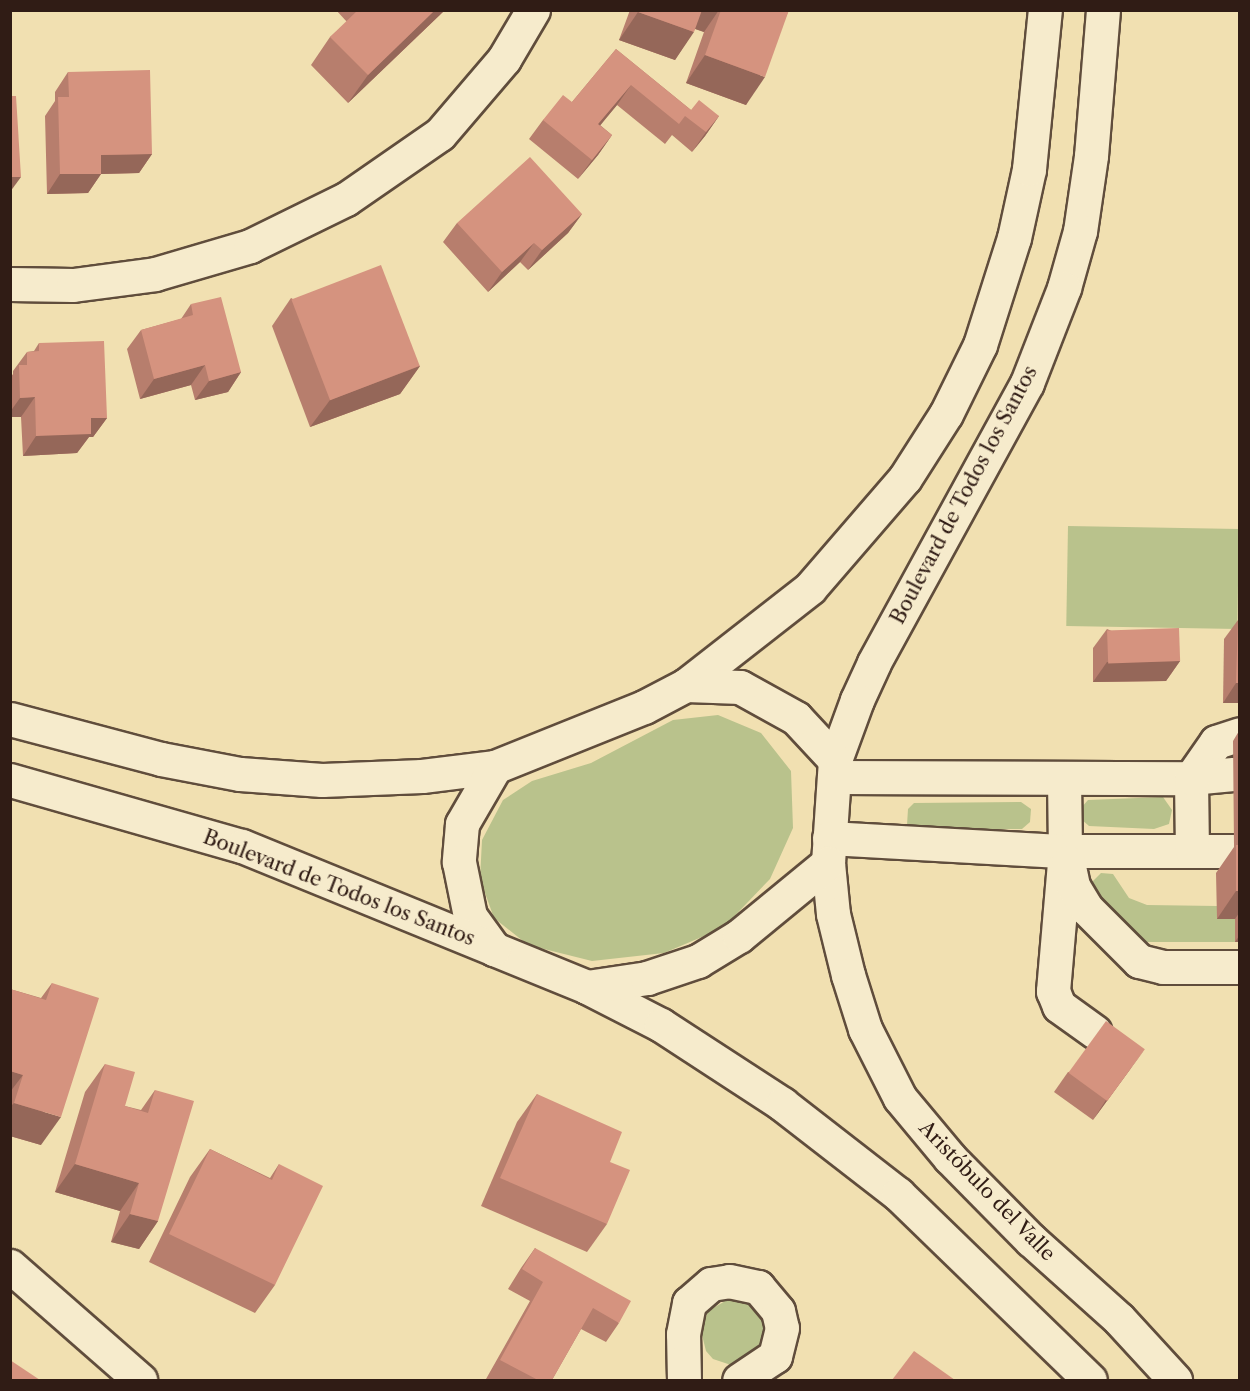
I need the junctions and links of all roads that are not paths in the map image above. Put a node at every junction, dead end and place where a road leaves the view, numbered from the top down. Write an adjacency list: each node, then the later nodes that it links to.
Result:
1 (533, 10): 4 (street)
2 (1045, 10): 5 (street)
3 (1103, 10): 9 (street, Boulevard de Todos los Santos)
4 (10, 284)
5 (686, 685): 8 (street); 9 (street)
6 (10, 719): 8 (street)
7 (1239, 734): 11 (street)
8 (495, 767): 18 (street)
9 (835, 769): 12 (street); 14 (street, Boulevard de Todos los Santos)
10 (1233, 774): 11 (street)
11 (1191, 778): 12 (street); 16 (street)
12 (1064, 779): 15 (street)
13 (10, 780): 18 (street, Boulevard de Todos los Santos)
14 (828, 850): 15 (street); 20 (street); 27 (street, Aristóbulo del Valle)
15 (1065, 851): 16 (street); 19 (street); 21 (street)
16 (1192, 851): 17 (street)
17 (1234, 851)
18 (494, 949): 20 (street, Boulevard de Todos los Santos)
19 (1239, 968)
20 (587, 987): 26 (street)
21 (1095, 1032)
22 (10, 1266): 23 (street)
23 (140, 1380)
24 (684, 1380): 25 (street)
25 (739, 1380)
26 (1090, 1380)
27 (1175, 1380)

